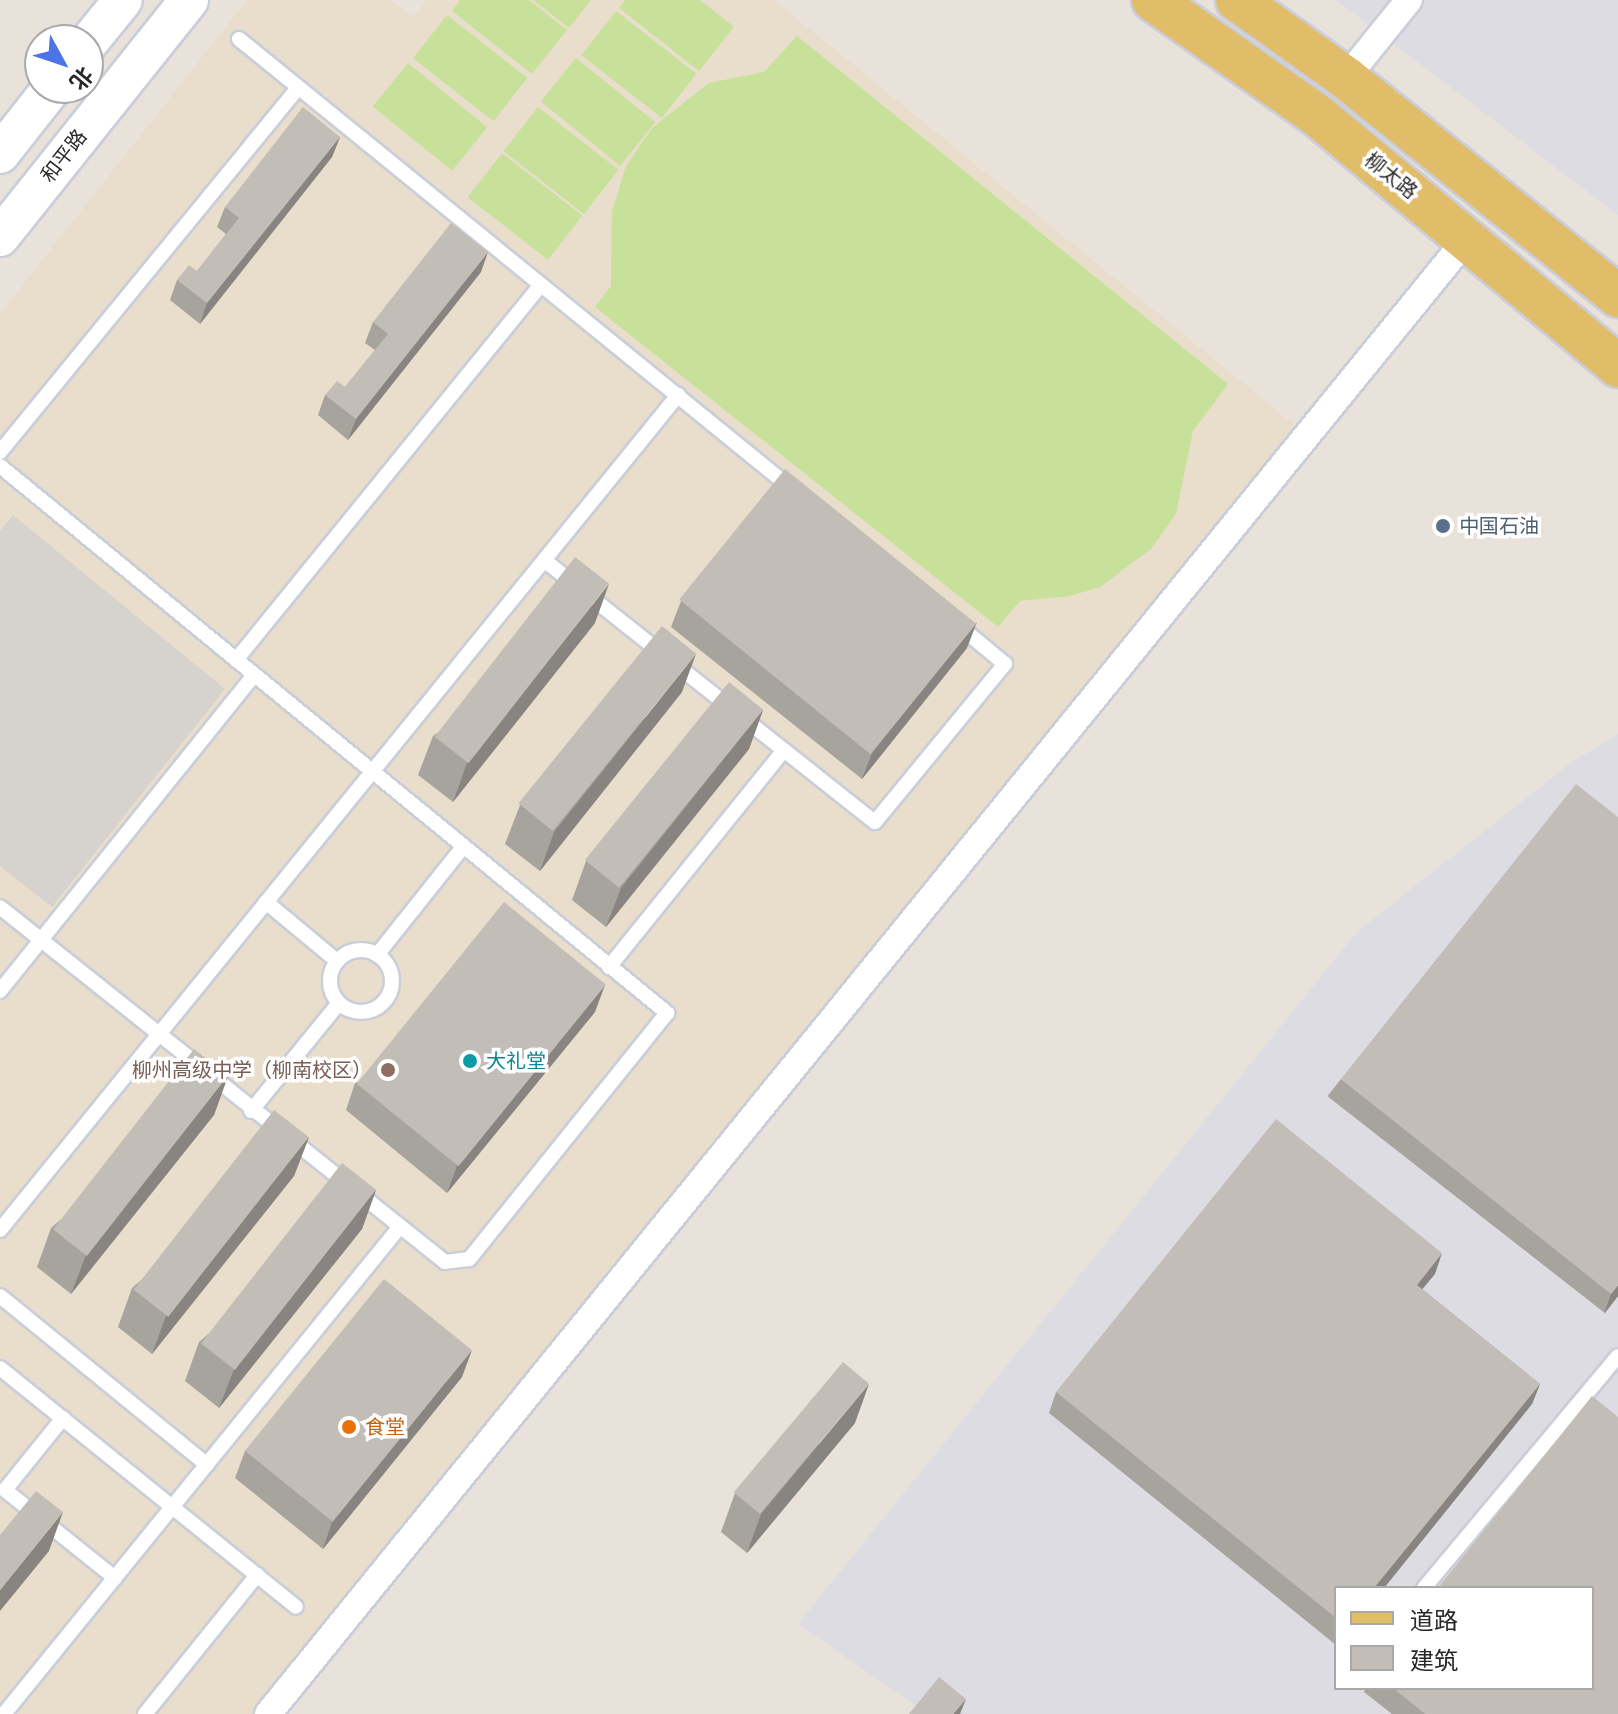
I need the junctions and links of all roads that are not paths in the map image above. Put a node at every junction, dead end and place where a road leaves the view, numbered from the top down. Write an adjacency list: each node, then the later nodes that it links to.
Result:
1 (123, 0): 6 (main road)
2 (189, 0): 12 (main road, 和平路)
3 (1153, 0): 13 (main road, 柳太路)
4 (1237, 0): 8 (main road)
5 (1409, 0): 8 (street)
6 (103, 24)
7 (239, 39): 9 (lane)
8 (1346, 78): 15 (main road)
9 (298, 88): 14 (lane); 18 (lane)
10 (39, 104): 11 (main road)
11 (0, 154)
12 (0, 237)
13 (1465, 241): 16 (main road, 柳太路); 52 (street)
14 (541, 285): 17 (lane); 23 (lane)
15 (1618, 296)
16 (1618, 366)
17 (678, 395): 20 (lane); 21 (lane)
18 (0, 452)
19 (0, 466): 23 (lane)
20 (799, 495)
21 (544, 560): 25 (lane); 26 (lane)
22 (944, 614): 25 (lane)
23 (236, 660): 24 (lane)
24 (254, 675): 26 (lane); 30 (lane)
25 (783, 751): 33 (lane)
26 (372, 772): 27 (lane); 28 (lane)
27 (463, 847): 31 (lane); 33 (lane)
28 (266, 902): 32 (lane); 36 (lane)
29 (0, 907): 30 (lane)
30 (41, 940): 34 (lane); 36 (lane)
31 (377, 955): 32 (lane); 35 (lane)
32 (337, 961): 35 (lane)
33 (609, 967): 38 (lane)
34 (0, 991)
35 (339, 1003): 37 (lane)
36 (158, 1036): 37 (lane); 39 (lane)
37 (251, 1111): 38 (lane)
38 (398, 1229): 44 (lane)
39 (0, 1230)
40 (0, 1296): 44 (lane)
41 (1618, 1356): 48 (lane)
42 (0, 1368): 43 (lane)
43 (63, 1418): 45 (lane); 47 (lane)
44 (207, 1465): 45 (lane)
45 (173, 1507): 46 (lane); 47 (lane)
46 (257, 1575): 49 (lane); 51 (lane)
47 (115, 1578): 50 (lane)
48 (1426, 1586)
49 (296, 1607)
50 (4, 1714)
51 (145, 1714)
52 (268, 1714)

